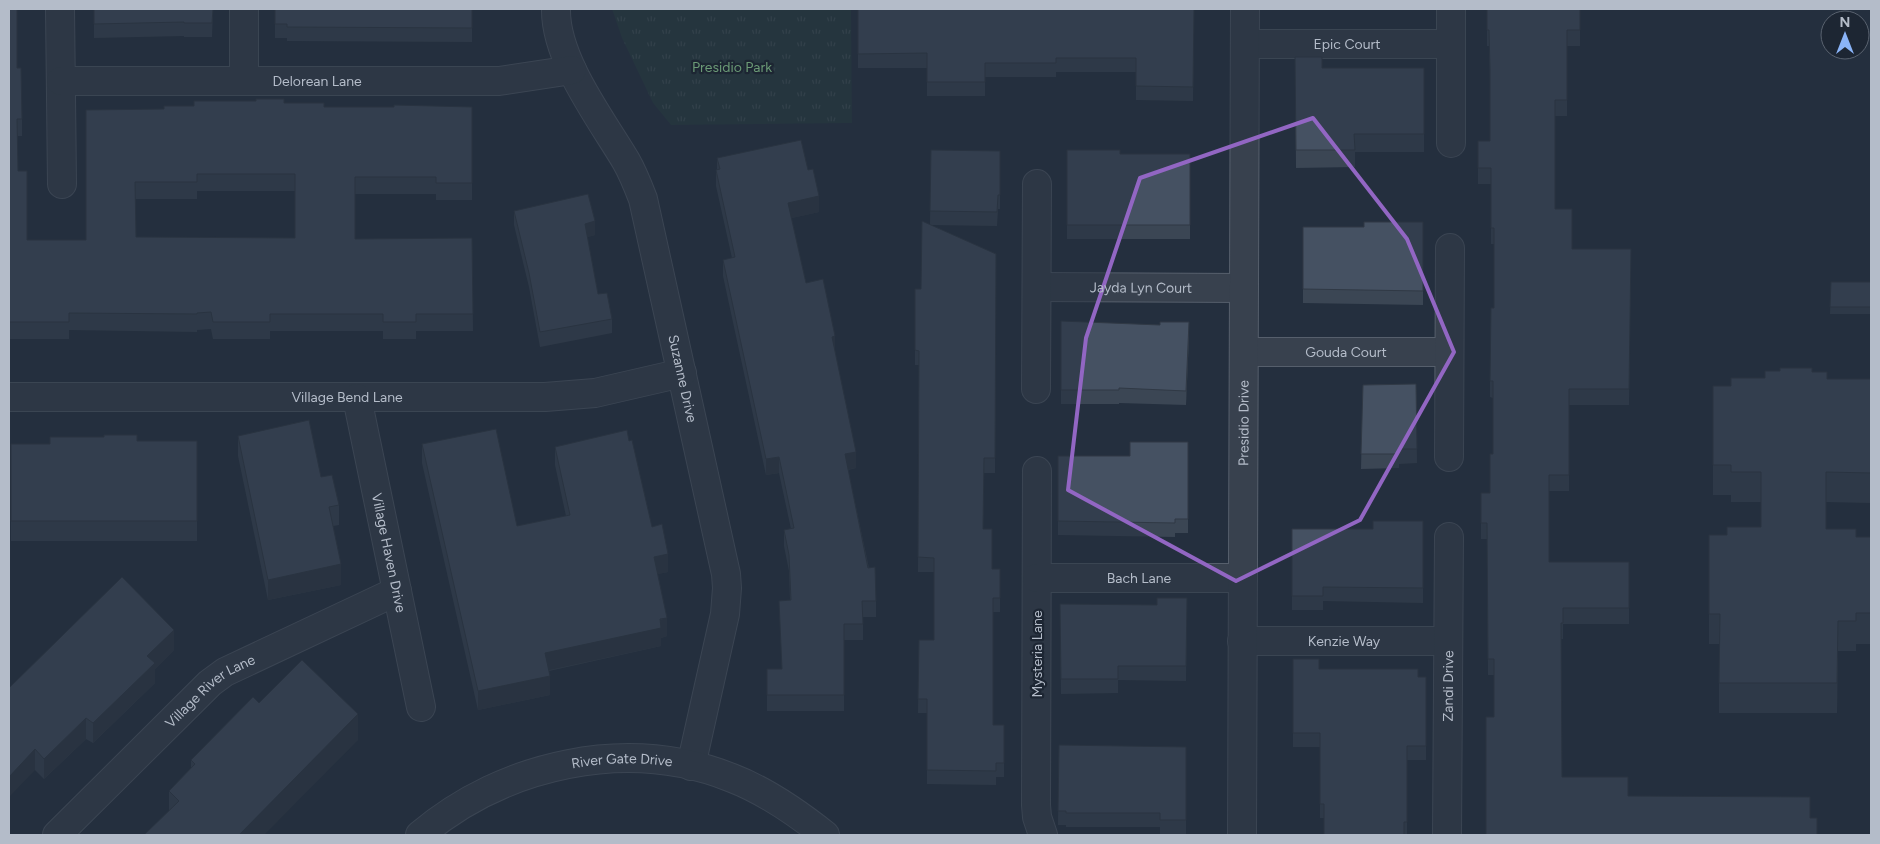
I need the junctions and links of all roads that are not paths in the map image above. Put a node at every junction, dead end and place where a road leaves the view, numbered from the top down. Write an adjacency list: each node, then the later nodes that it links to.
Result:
1 (60, 9): 9 (street)
2 (244, 9): 10 (street)
3 (556, 9): 8 (street, Suzanne Drive)
4 (1245, 9): 6 (street, Presidio Drive)
5 (1452, 9): 7 (street)
6 (1245, 44): 7 (street, Epic Court); 16 (street, Presidio Drive)
7 (1451, 44): 11 (street)
8 (572, 70): 10 (street, Delorean Lane); 19 (street, Suzanne Drive)
9 (61, 81): 10 (street, Delorean Lane); 12 (street)
10 (244, 81)
11 (1451, 143)
12 (62, 184)
13 (1038, 184): 15 (street)
14 (1450, 248): 18 (street)
15 (1037, 286): 16 (street, Jayda Lyn Court); 20 (street)
16 (1244, 288): 17 (street, Presidio Drive)
17 (1244, 352): 18 (street, Gouda Court); 27 (street, Presidio Drive)
18 (1449, 352): 23 (street)
19 (682, 373): 22 (street, Village Bend Lane); 32 (street, Suzanne Drive)
20 (1036, 389)
21 (9, 397): 22 (street, Village Bend Lane)
22 (357, 398): 28 (street, Village Haven Drive)
23 (1449, 457)
24 (1037, 471): 26 (street, Mysteria Lane)
25 (1449, 537): 30 (street, Zandi Drive)
26 (1037, 578): 27 (street, Bach Lane); 36 (street, Mysteria Lane)
27 (1243, 578): 29 (street, Presidio Drive)
28 (397, 591): 31 (street, Village Haven Drive); 33 (street, Village River Lane)
29 (1242, 641): 30 (street, Kenzie Way); 37 (street, Presidio Drive)
30 (1448, 641): 38 (street, Zandi Drive)
31 (421, 706)
32 (691, 766): 34 (street, River Gate Drive); 35 (street, River Gate Drive)
33 (57, 835)
34 (420, 835)
35 (825, 835)
36 (1044, 835)
37 (1242, 835)
38 (1447, 835)

